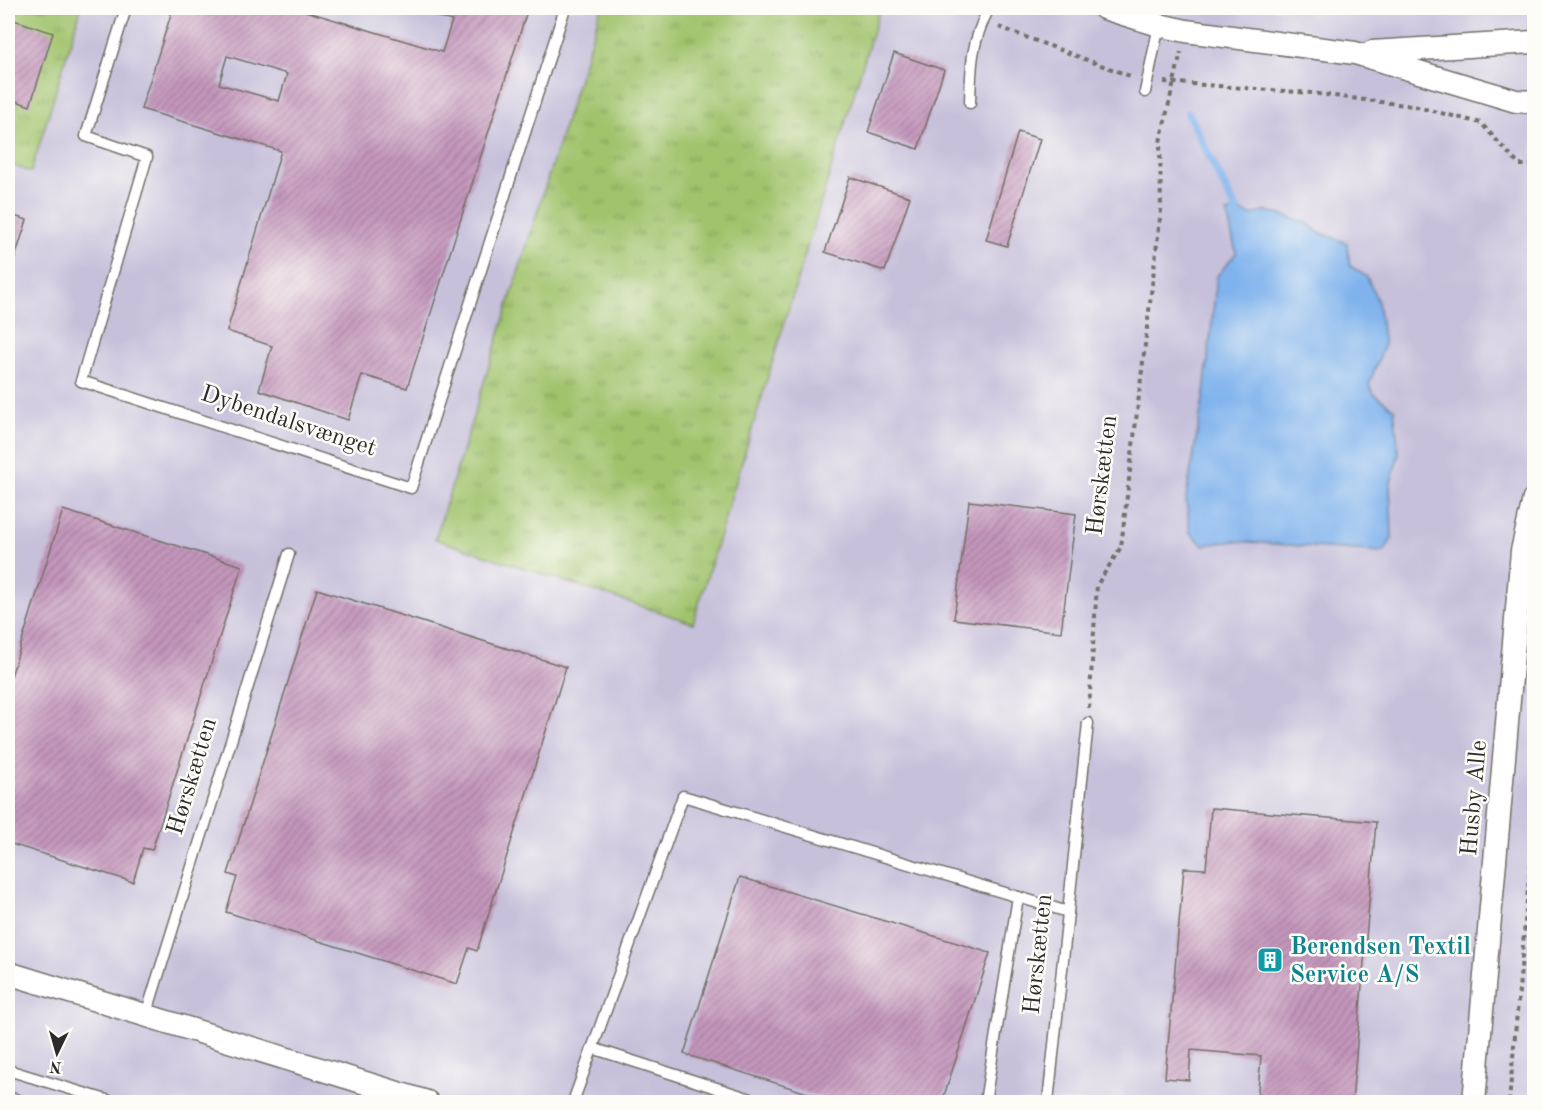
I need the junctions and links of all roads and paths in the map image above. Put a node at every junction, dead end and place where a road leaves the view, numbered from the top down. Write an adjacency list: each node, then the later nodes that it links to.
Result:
1 (126, 8): 2 (lane, Dybendalsvænget)
2 (565, 8)
3 (955, 8): 6 (path)
4 (989, 8): 6 (lane)
5 (1104, 8): 7 (street)
6 (982, 21): 11 (path); 15 (lane)
7 (1159, 26): 8 (street); 11 (lane)
8 (1186, 31): 10 (street); 12 (path, Hørskætten)
9 (1534, 42): 10 (street)
10 (1355, 53): 14 (street)
11 (1148, 80): 12 (path); 13 (lane)
12 (1174, 83): 16 (path); 19 (path, Hørskætten)
13 (1146, 92)
14 (1534, 102)
15 (970, 104)
16 (1534, 165)
17 (1534, 499): 33 (street, Husby Alle)
18 (289, 554): 24 (lane, Hørskætten)
19 (1088, 723): 22 (lane, Hørskætten)
20 (1534, 822): 34 (path)
21 (1018, 897): 22 (lane); 25 (lane); 31 (lane)
22 (1068, 912): 32 (lane, Hørskætten)
23 (8, 973): 24 (street)
24 (146, 1016): 28 (street)
25 (592, 1048): 29 (lane); 30 (lane)
26 (8, 1070): 27 (lane)
27 (112, 1102)
28 (427, 1102)
29 (573, 1102)
30 (760, 1102)
31 (985, 1102)
32 (1048, 1102)
33 (1474, 1102)
34 (1509, 1102)

